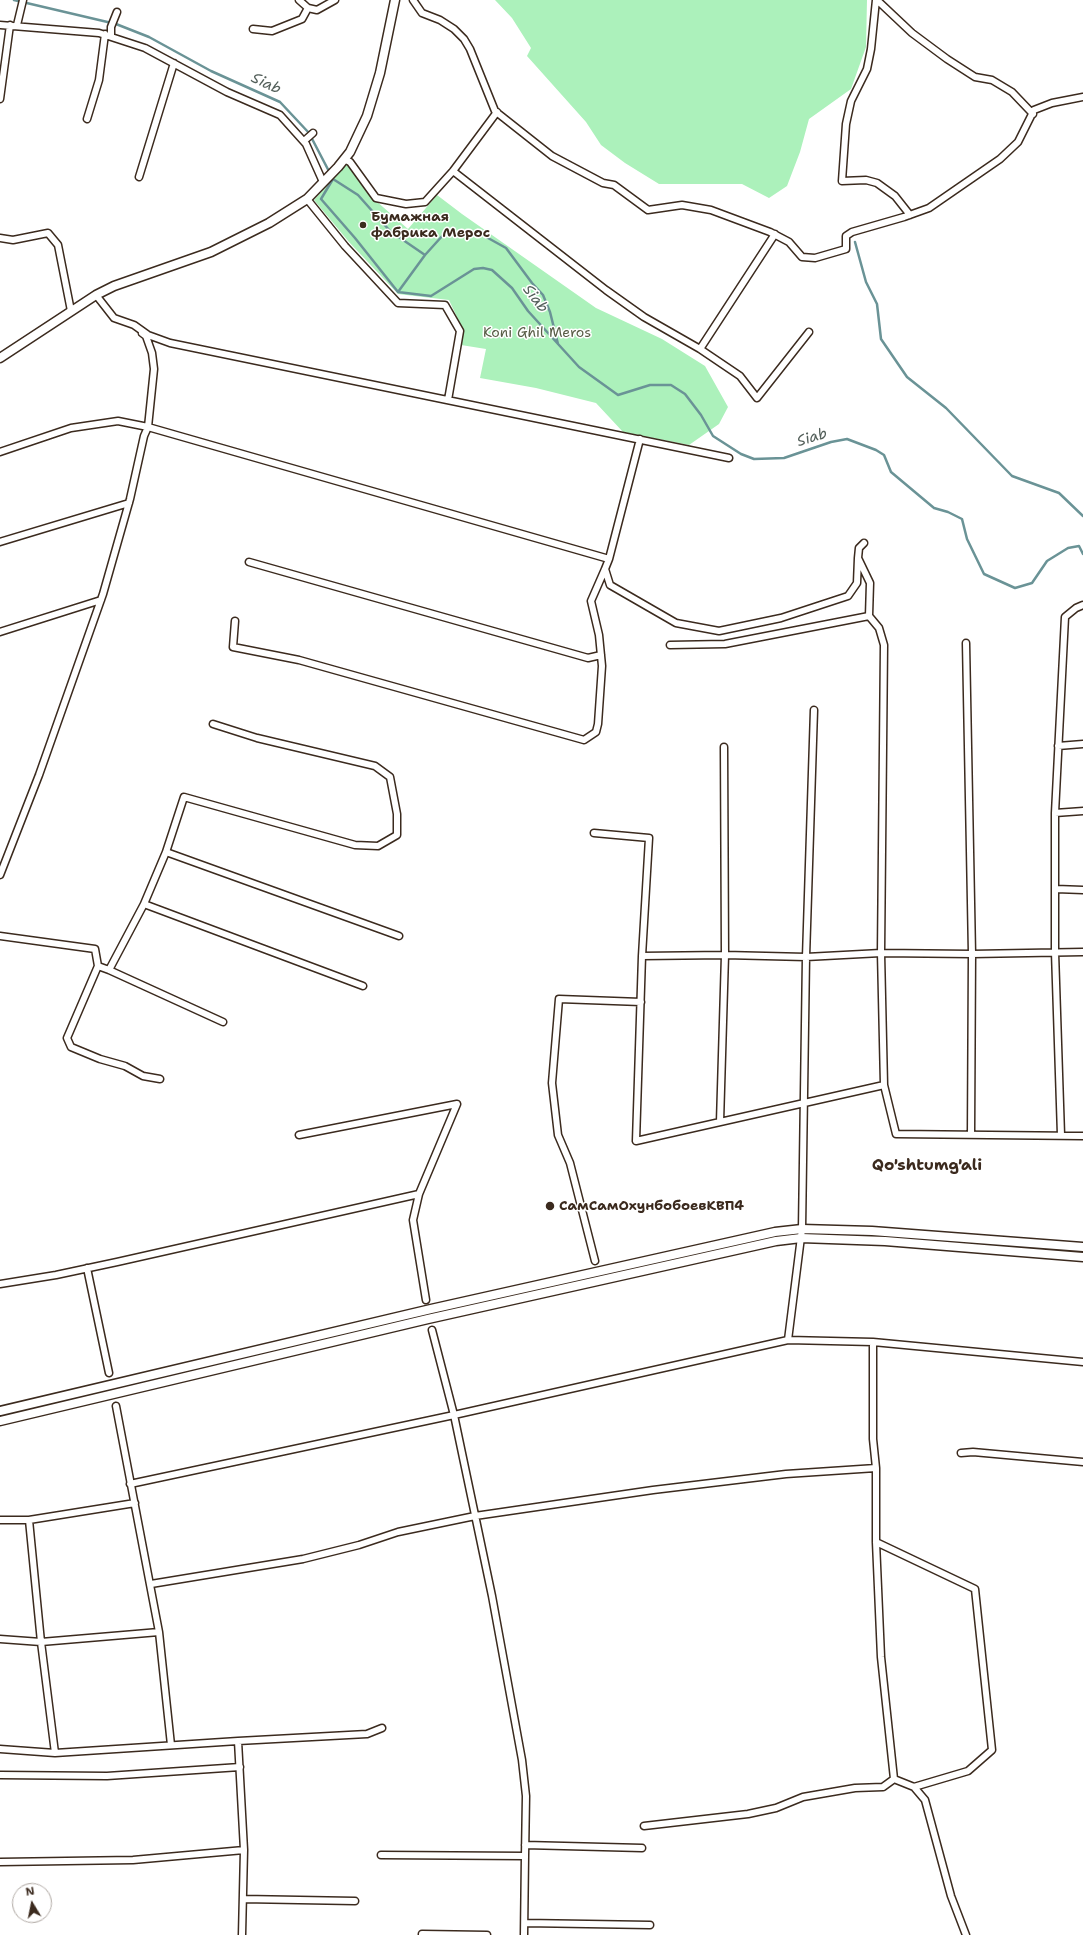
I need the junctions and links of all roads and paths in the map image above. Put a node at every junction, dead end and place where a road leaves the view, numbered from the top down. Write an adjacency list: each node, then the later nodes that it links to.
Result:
1 (23, 0): 11 (street)
2 (299, 0): 7 (street)
3 (335, 0): 7 (street)
4 (395, 0): 22 (main road)
5 (414, 0): 17 (street)
6 (876, 0): 18 (street); 27 (street)
7 (308, 8): 12 (street)
8 (116, 15): 13 (street)
9 (0, 25): 10 (street)
10 (10, 25): 11 (street); 16 (street)
11 (17, 25): 13 (street)
12 (253, 29)
13 (108, 35): 14 (street); 19 (street)
14 (174, 63): 21 (street); 24 (street)
15 (1083, 97): 18 (street)
16 (0, 99)
17 (497, 112): 23 (street); 28 (street)
18 (1032, 114): 27 (street)
19 (87, 119)
20 (313, 133): 21 (street)
21 (305, 140): 25 (street)
22 (344, 159): 23 (street); 25 (main road)
23 (453, 171): 34 (street)
24 (139, 177)
25 (323, 182): 26 (main road)
26 (307, 198): 30 (main road); 36 (street)
27 (910, 215): 28 (street)
28 (775, 234): 34 (street)
29 (0, 238): 31 (street)
30 (96, 295): 31 (main road); 32 (street)
31 (71, 312): 35 (main road)
32 (134, 325): 36 (street); 37 (street)
33 (809, 332): 34 (street)
34 (700, 349)
35 (0, 358)
36 (448, 400): 38 (street)
37 (148, 426): 39 (street); 41 (street); 45 (street)
38 (640, 440): 40 (street); 45 (street)
39 (0, 452)
40 (729, 458)
41 (129, 503): 42 (street); 48 (street)
42 (0, 542)
43 (864, 543): 44 (street)
44 (858, 558): 47 (street); 50 (street)
45 (609, 559): 47 (street)
46 (249, 562): 55 (street)
47 (605, 569): 55 (street)
48 (101, 600): 52 (street); 65 (street)
49 (1083, 605): 59 (street)
50 (869, 616): 54 (street); 73 (street)
51 (235, 621): 55 (street)
52 (0, 632)
53 (966, 643): 74 (street)
54 (670, 645)
55 (601, 655)
56 (814, 710): 77 (street)
57 (212, 724): 64 (street)
58 (1083, 744): 59 (street)
59 (1058, 746): 62 (street)
60 (724, 747): 75 (street)
61 (1083, 811): 62 (street)
62 (1055, 813): 66 (street)
63 (594, 833): 76 (street)
64 (166, 852): 68 (street); 70 (street)
65 (0, 875)
66 (1056, 889): 67 (street); 71 (street)
67 (1083, 890)
68 (144, 904): 79 (street); 80 (street)
69 (0, 936): 78 (street)
70 (399, 936)
71 (1055, 952): 72 (street); 74 (street); 88 (street)
72 (1083, 952)
73 (881, 953): 74 (street); 77 (street); 84 (street)
74 (972, 954): 87 (street)
75 (724, 955): 76 (street); 77 (street); 86 (street)
76 (642, 956): 81 (street)
77 (806, 957): 85 (street)
78 (98, 966): 79 (street); 83 (street)
79 (108, 970): 82 (street)
80 (363, 986)
81 (641, 1002): 86 (street); 96 (street)
82 (223, 1022)
83 (160, 1079)
84 (884, 1085): 85 (street); 87 (street)
85 (805, 1103): 86 (street); 92 (street)
86 (720, 1122)
87 (971, 1135): 88 (street)
88 (1061, 1135): 90 (street)
89 (299, 1136): 91 (street)
90 (1083, 1136)
91 (419, 1194): 97 (street); 99 (street)
92 (802, 1229): 93 (street); 94 (main road); 106 (main road)
93 (801, 1238): 95 (main road); 101 (street); 108 (main road)
94 (1083, 1247)
95 (1083, 1257)
96 (595, 1260)
97 (87, 1268): 98 (street); 104 (street)
98 (0, 1284)
99 (426, 1300)
100 (432, 1330): 107 (street)
101 (788, 1340): 102 (street); 107 (street)
102 (873, 1342): 103 (street); 111 (street)
103 (1083, 1362)
104 (109, 1374)
105 (116, 1406): 112 (street)
106 (0, 1411)
107 (454, 1415): 112 (street); 114 (street)
108 (0, 1421)
109 (961, 1454): 110 (street)
110 (1083, 1462)
111 (876, 1468): 114 (street); 117 (street)
112 (130, 1484): 113 (street)
113 (135, 1503): 116 (street); 118 (street)
114 (475, 1516): 118 (street); 132 (street)
115 (0, 1520): 116 (street)
116 (30, 1520): 121 (street)
117 (876, 1542): 129 (street); 130 (street)
118 (151, 1584): 119 (street)
119 (160, 1632): 121 (street); 124 (street)
120 (0, 1639): 121 (street)
121 (41, 1642): 126 (street)
122 (382, 1728): 123 (street)
123 (238, 1740): 124 (street); 127 (street)
124 (171, 1745): 126 (street)
125 (0, 1749): 126 (street)
126 (55, 1753)
127 (240, 1767): 128 (street); 134 (street)
128 (0, 1775)
129 (894, 1779): 130 (street); 131 (street)
130 (914, 1787): 146 (street)
131 (644, 1826)
132 (525, 1845): 133 (street); 136 (street)
133 (642, 1848)
134 (244, 1850): 137 (street); 138 (street)
135 (381, 1855): 136 (street)
136 (525, 1856): 140 (street)
137 (0, 1862)
138 (243, 1899): 139 (street); 143 (street)
139 (355, 1901)
140 (525, 1923): 141 (street); 145 (street)
141 (650, 1925)
142 (422, 1934): 144 (street)
143 (242, 1935)
144 (487, 1935)
145 (524, 1935)
146 (966, 1935)

